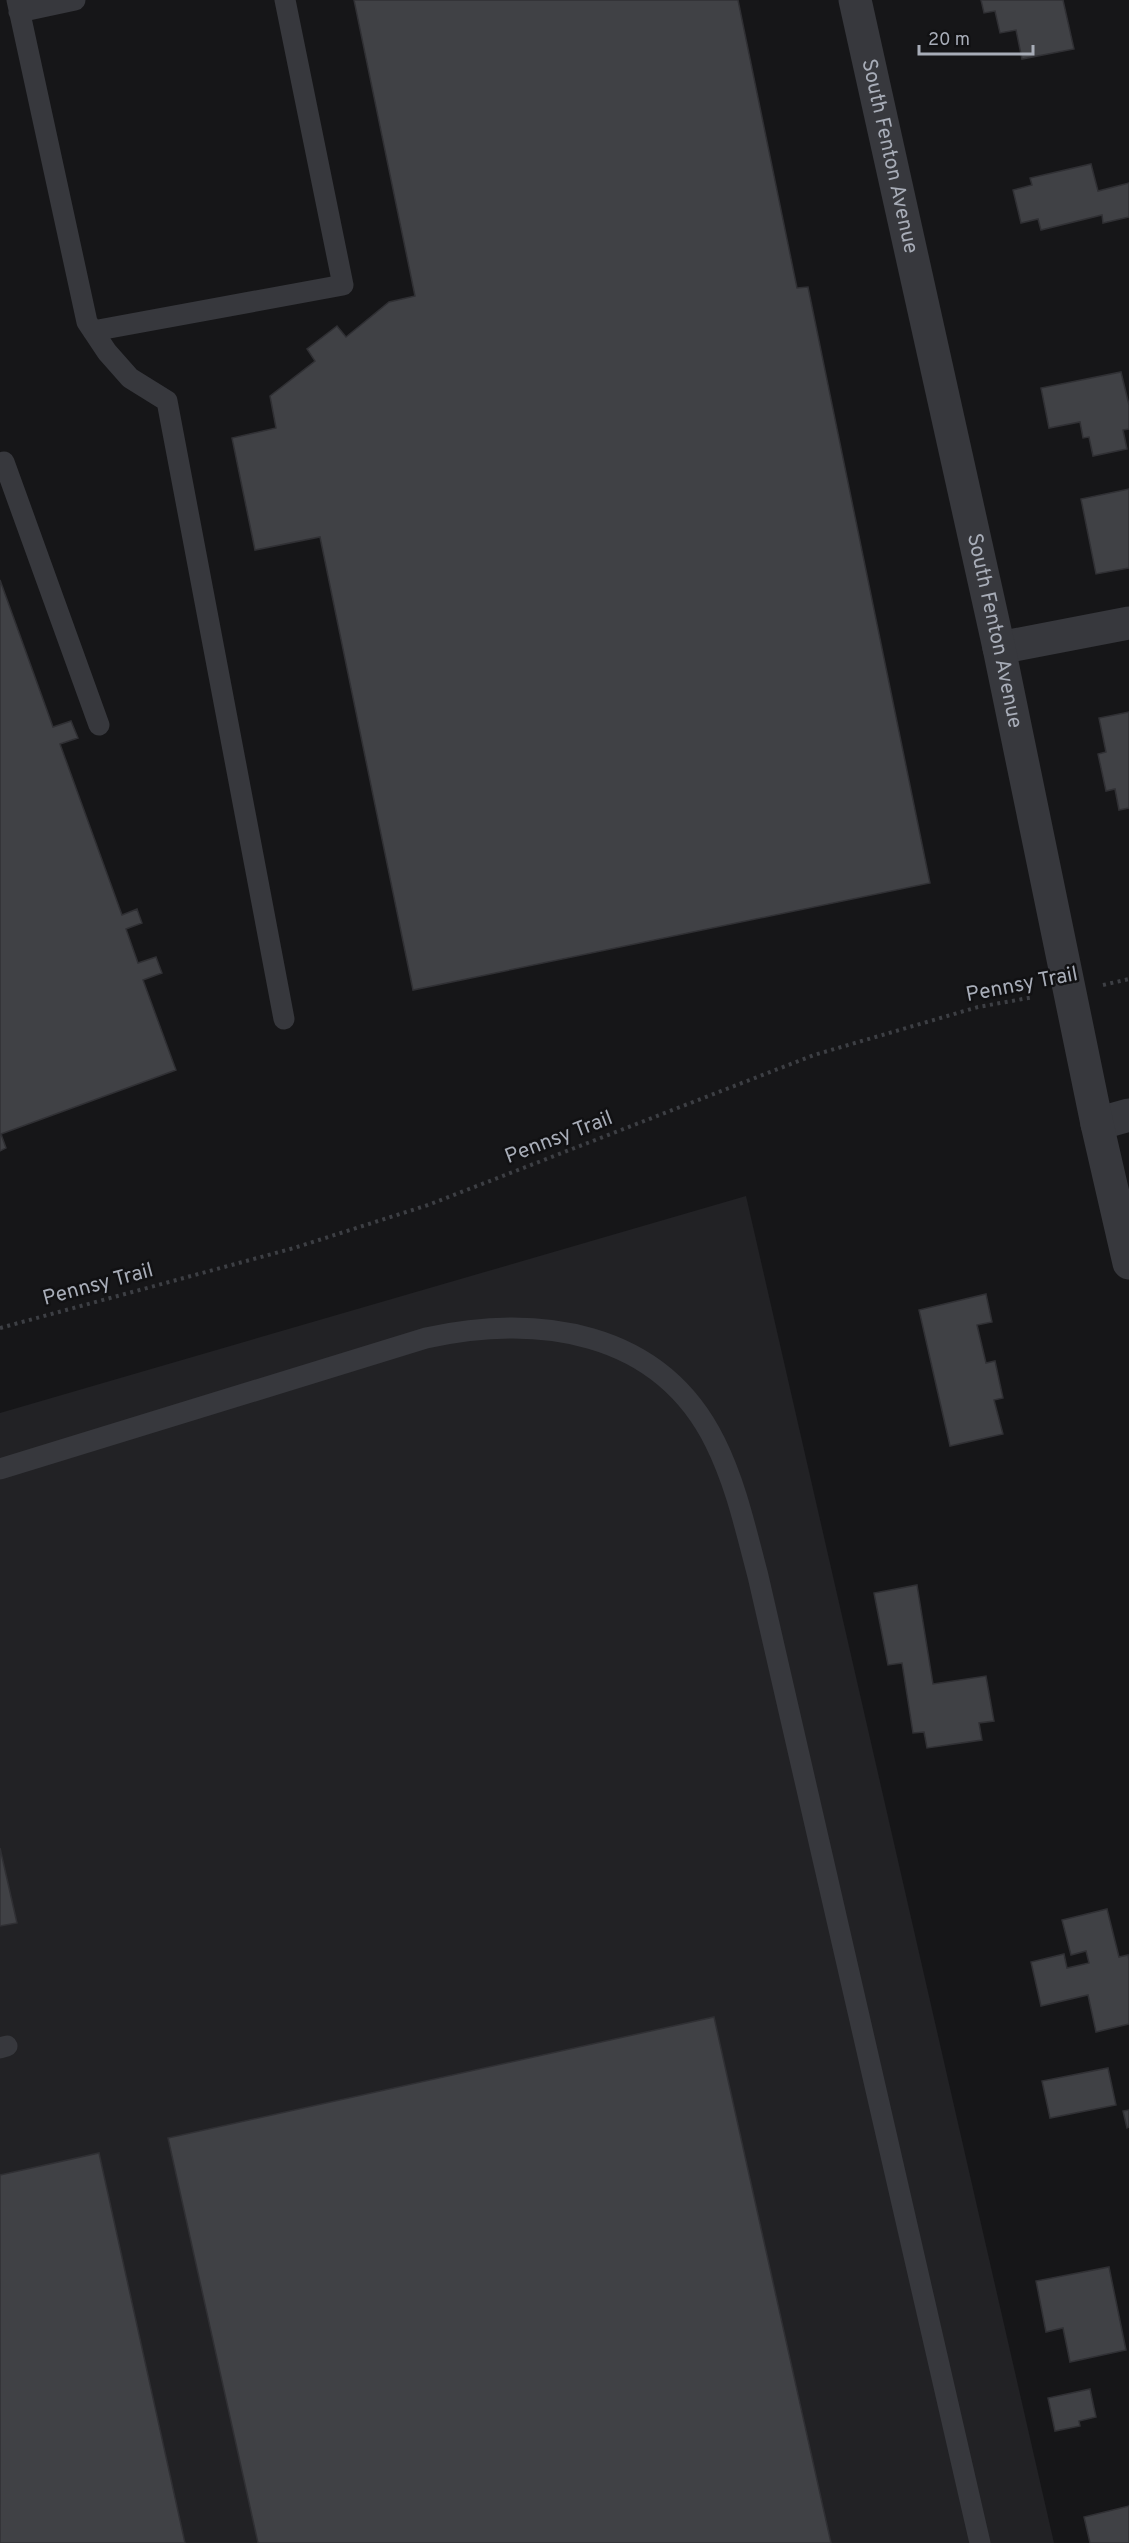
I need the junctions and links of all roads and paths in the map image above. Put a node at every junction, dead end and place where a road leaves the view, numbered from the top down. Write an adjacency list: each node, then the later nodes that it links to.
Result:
1 (75, 0): 4 (lane)
2 (285, 0): 5 (lane)
3 (855, 0): 8 (street, South Fenton Avenue)
4 (18, 6): 5 (lane)
5 (93, 331): 12 (lane)
6 (1, 456): 9 (lane)
7 (1129, 623): 8 (street)
8 (999, 648): 11 (street, South Fenton Avenue)
9 (99, 726)
10 (1129, 979): 11 (path, Pennsy Trail)
11 (1070, 990): 14 (street, South Fenton Avenue); 16 (path, Pennsy Trail)
12 (284, 1019)
13 (1129, 1115): 14 (street)
14 (1097, 1124): 15 (street, South Fenton Avenue)
15 (1129, 1263)
16 (0, 1328)
17 (0, 1469): 18 (lane)
18 (980, 2543)

